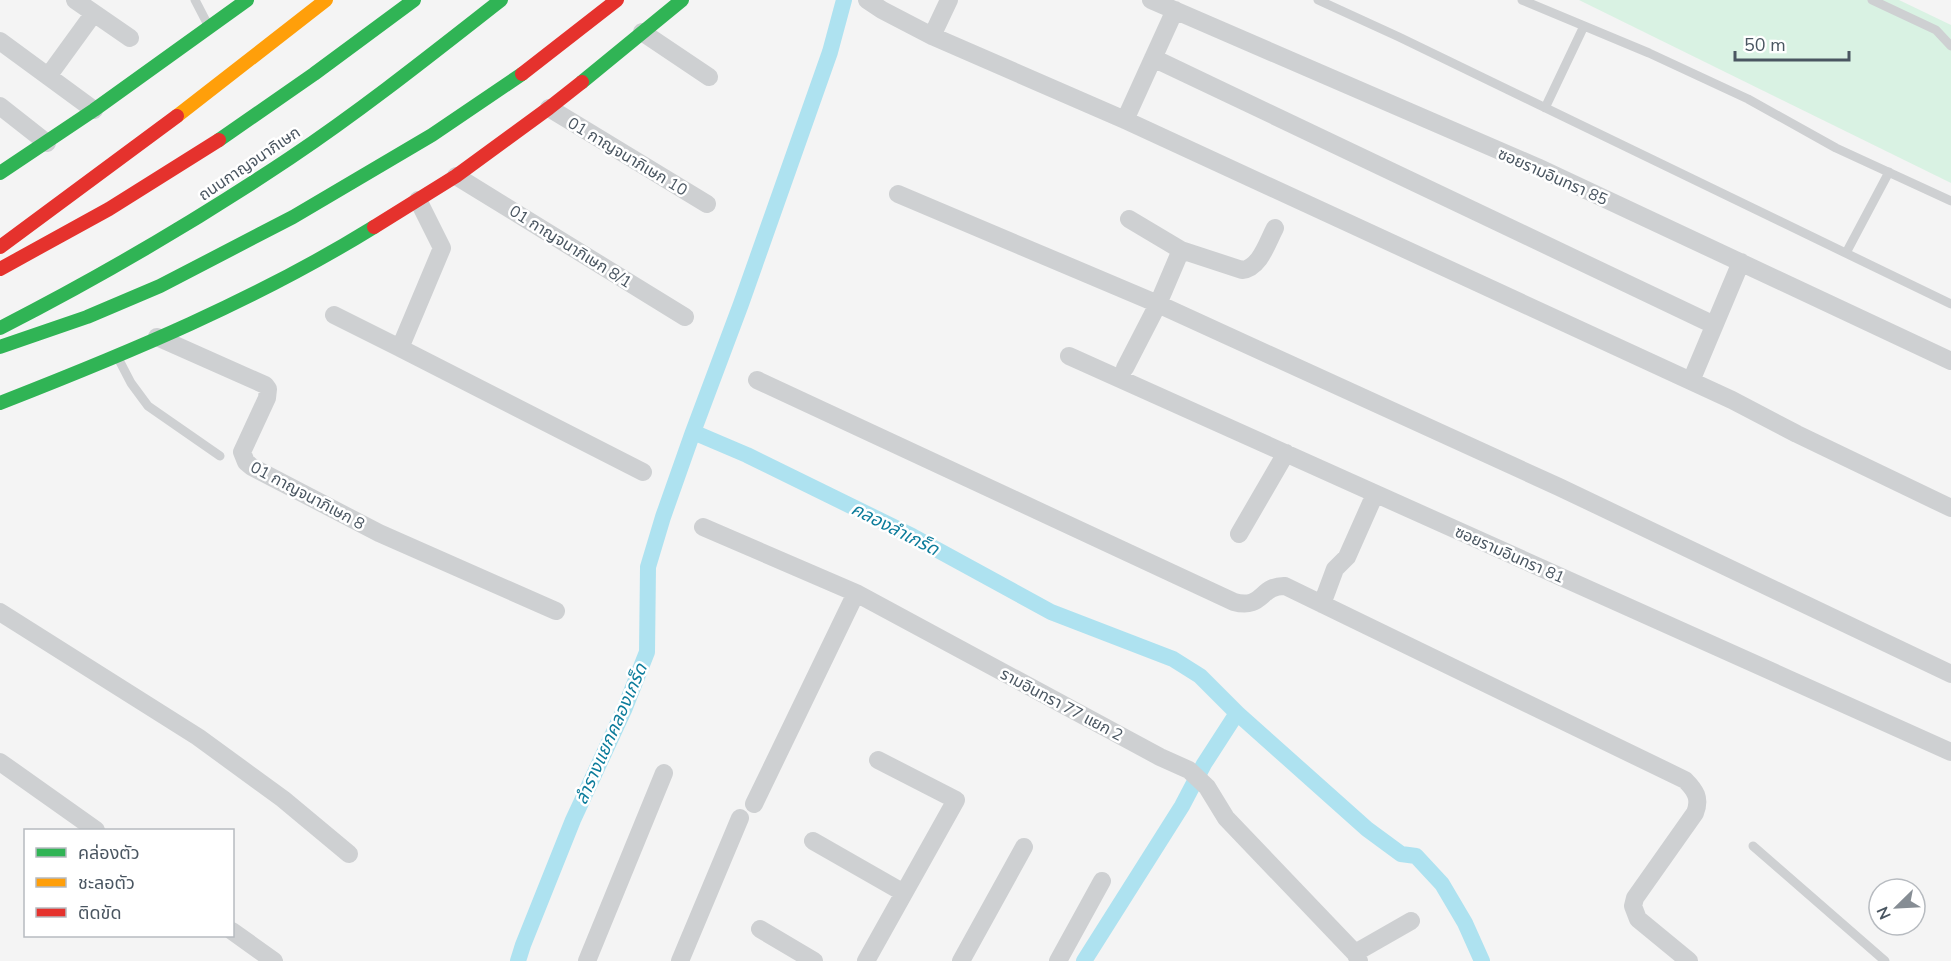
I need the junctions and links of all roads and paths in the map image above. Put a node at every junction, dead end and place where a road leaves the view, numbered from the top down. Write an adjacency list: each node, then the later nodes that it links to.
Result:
1 (75, 0): 16 (street)
2 (195, 0): 18 (lane)
3 (247, 0): 18 (main road)
4 (326, 0): 42 (main road)
5 (414, 0): 46 (main road)
6 (501, 0): 52 (main road, ถนนกาญจนาภิเษก)
7 (617, 0): 54 (main road)
8 (682, 0): 19 (main road)
9 (867, 0): 20 (street)
10 (949, 0): 20 (street)
11 (1151, 0): 15 (street, ซอยรามอินทรา 85)
12 (1318, 0): 29 (lane)
13 (1522, 0): 17 (lane)
14 (1872, 0): 23 (lane)
15 (1175, 10): 24 (street); 45 (street, ซอยรามอินทรา 85)
16 (94, 13): 21 (street); 25 (street)
17 (1584, 26): 29 (lane); 34 (lane)
18 (210, 27): 30 (main road)
19 (642, 32): 26 (street); 28 (main road)
20 (932, 36): 31 (street)
21 (130, 38)
22 (0, 41): 25 (street)
23 (1951, 46)
24 (1154, 58): 31 (street); 51 (street)
25 (49, 75): 30 (street)
26 (709, 76)
27 (0, 105): 32 (street)
28 (549, 108): 35 (main road); 39 (street, 01 กาญจนาภิเษก 10)
29 (1545, 108): 44 (lane)
30 (94, 110): 32 (main road)
31 (1125, 120): 61 (street)
32 (47, 143): 33 (main road)
33 (1, 170)
34 (1889, 172): 38 (lane); 44 (lane)
35 (456, 176): 37 (main road); 50 (street, 01 กาญจนาภิเษก 8/1)
36 (898, 194): 47 (street)
37 (418, 200): 53 (main road); 55 (street)
38 (1951, 201)
39 (707, 204)
40 (1129, 219): 43 (street)
41 (1275, 228): 43 (street)
42 (0, 247)
43 (1181, 250): 47 (street)
44 (1846, 253): 48 (lane)
45 (1741, 262): 51 (street); 58 (street, ซอยรามอินทรา 85)
46 (0, 269)
47 (1158, 304): 59 (street); 74 (street)
48 (1951, 304)
49 (334, 315): 55 (street)
50 (685, 317)
51 (1714, 326): 61 (street)
52 (0, 328)
53 (157, 337): 57 (main road); 72 (street, 01 กาญจนาภิเษก 8)
54 (0, 347)
55 (400, 348): 65 (street)
56 (1069, 356): 63 (street, ซอยรามอินทรา 81)
57 (117, 357): 62 (main road); 64 (lane)
58 (1951, 361)
59 (1125, 368)
60 (757, 380): 71 (street)
61 (1691, 381): 67 (street)
62 (2, 400)
63 (1286, 453): 66 (street, ซอยรามอินทรา 81); 69 (street)
64 (220, 456)
65 (643, 472)
66 (1375, 494): 71 (street); 75 (street, ซอยรามอินทรา 81)
67 (1951, 508)
68 (703, 527): 70 (street, รามอินทรา 77 แยก 2)
69 (1239, 534)
70 (856, 593): 79 (street); 91 (street, รามอินทรา 77 แยก 2)
71 (1322, 604): 99 (street)
72 (556, 611)
73 (0, 612): 85 (street)
74 (1951, 674)
75 (1951, 752)
76 (878, 760): 87 (street)
77 (0, 762): 81 (street)
78 (664, 773): 93 (street)
79 (754, 804)
80 (740, 818): 94 (street)
81 (93, 829)
82 (813, 841): 87 (street)
83 (1753, 846): 100 (lane)
84 (1024, 847): 97 (street)
85 (349, 854)
86 (1102, 881): 98 (street)
87 (904, 893): 96 (street)
88 (1411, 921): 91 (street)
89 (760, 929): 95 (street)
90 (234, 932): 92 (street)
91 (1357, 957)
92 (274, 961)
93 (587, 961)
94 (681, 961)
95 (814, 961)
96 (866, 961)
97 (961, 961)
98 (1058, 961)
99 (1689, 961)
100 (1885, 961)

